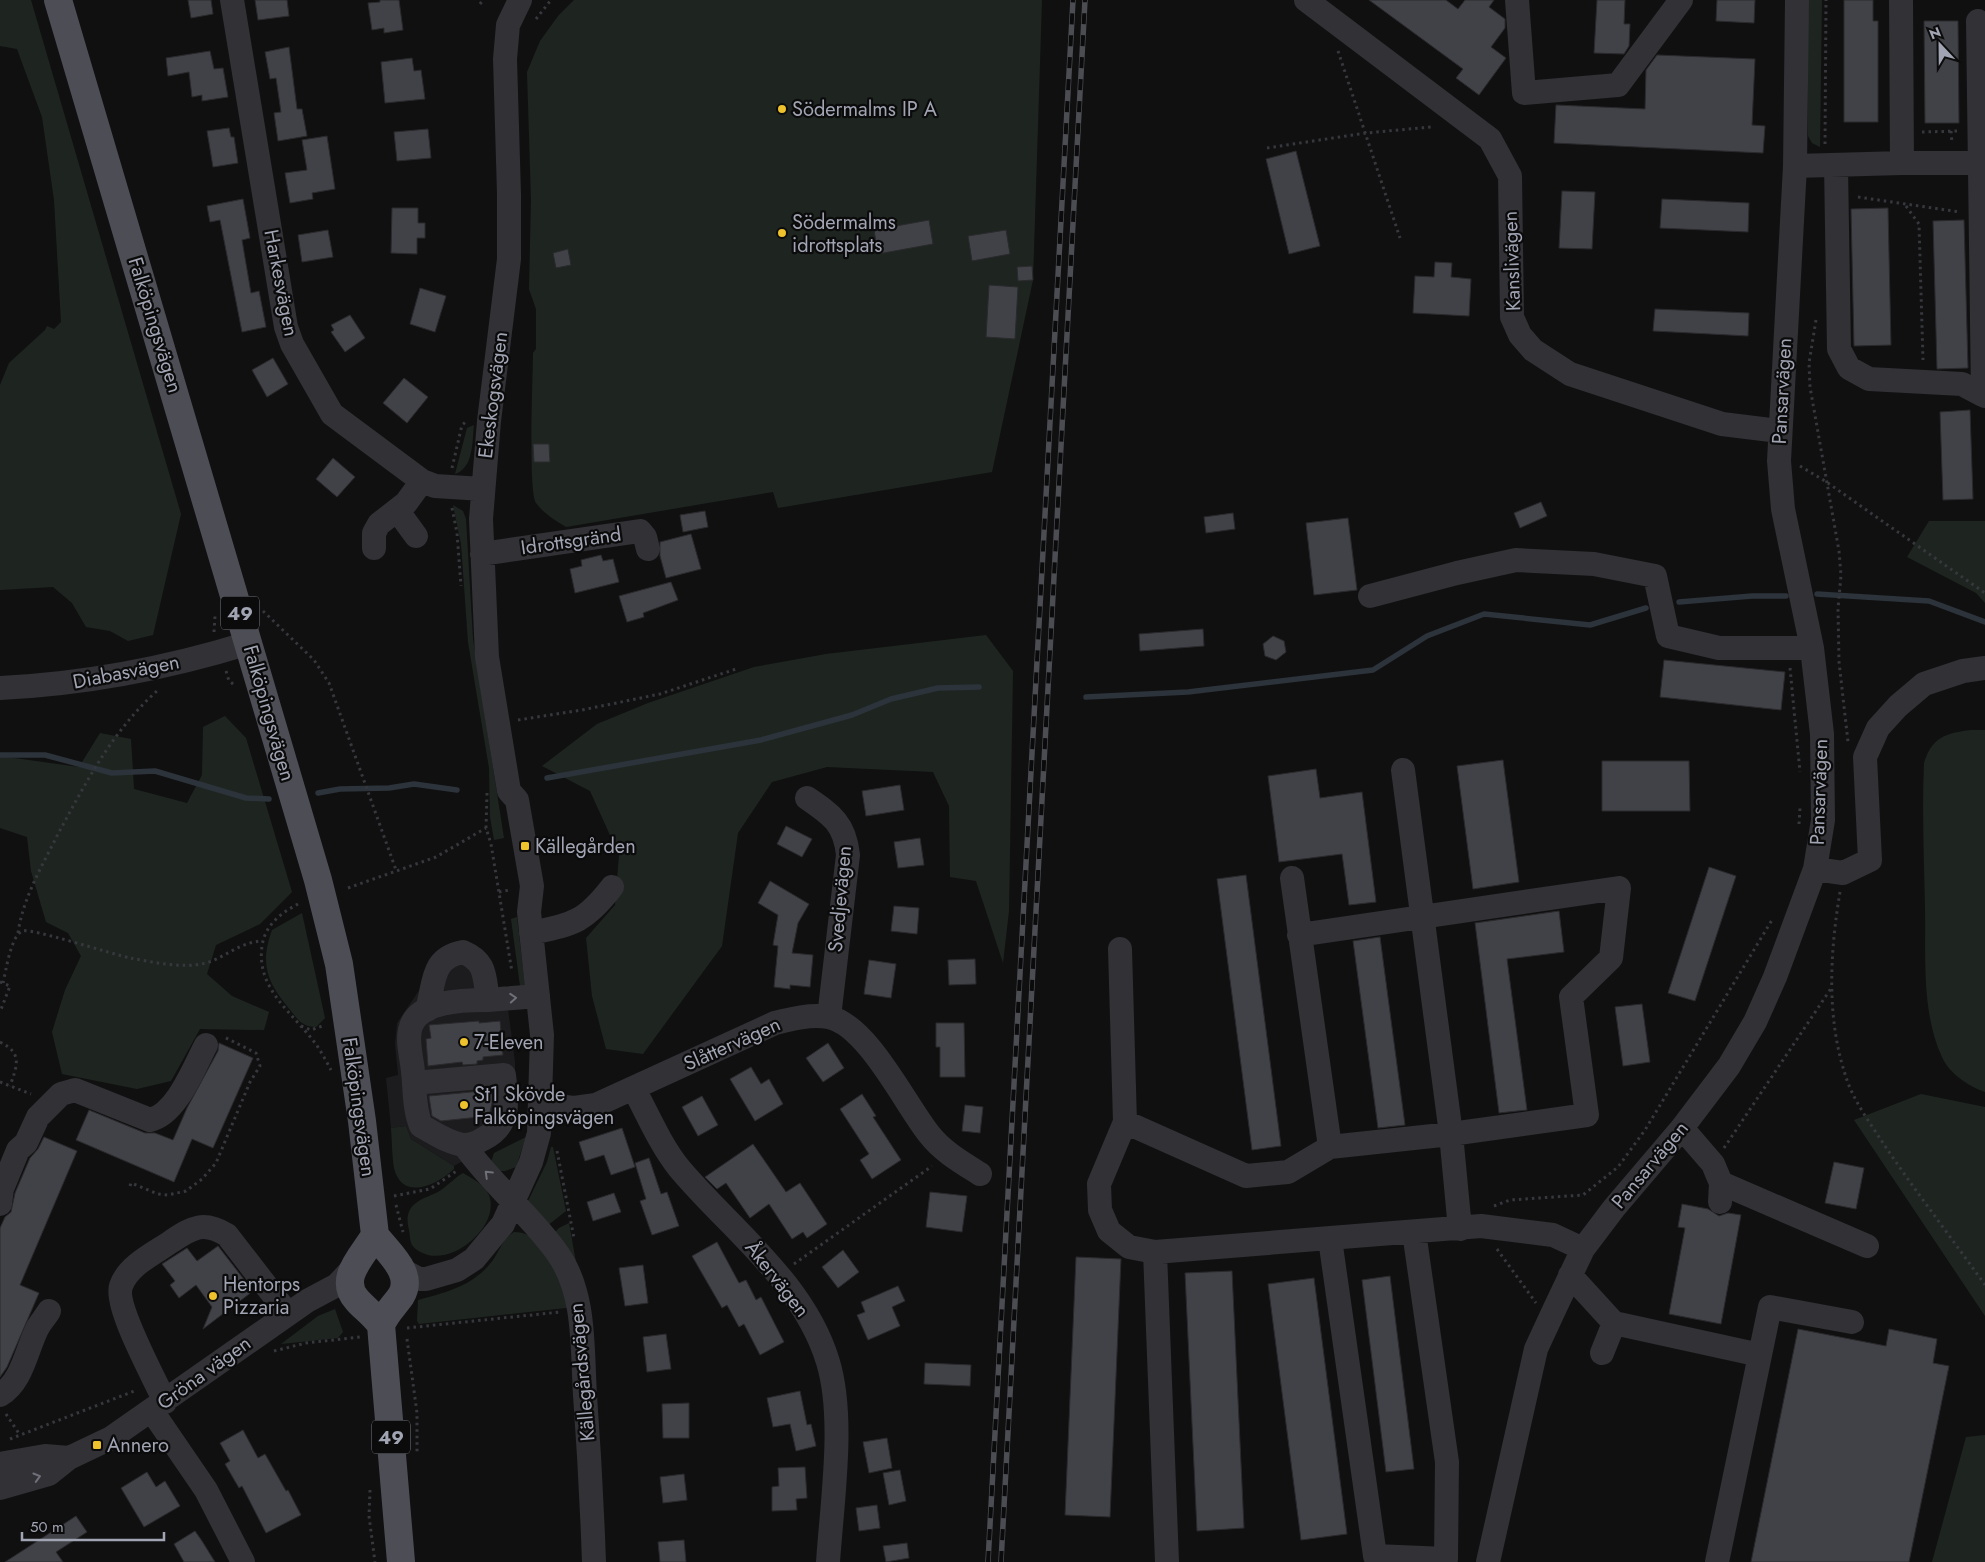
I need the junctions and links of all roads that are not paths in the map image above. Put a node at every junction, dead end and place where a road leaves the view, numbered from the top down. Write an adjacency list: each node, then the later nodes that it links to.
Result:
1 (58, 0): 24 (main road, Falköpingsvägen / 49)
2 (232, 0): 16 (street, Harkesvägen)
3 (520, 0): 17 (street, Ekeskogsvägen)
4 (1306, 0): 15 (street, Kanslivägen)
5 (1517, 0): 6 (street)
6 (1681, 0)
7 (1797, 0): 12 (street, Pansarvägen)
8 (1901, 0): 10 (street)
9 (1978, 21): 11 (street)
10 (1902, 163): 11 (street); 13 (street)
11 (1983, 163): 14 (street)
12 (1795, 166): 13 (street); 15 (street, Pansarvägen)
13 (1836, 166): 14 (street)
14 (1984, 395)
15 (1779, 431): 25 (street, Pansarvägen)
16 (422, 482): 17 (street, Harkesvägen); 18 (street)
17 (483, 489): 22 (street, Ekeskogsvägen)
18 (397, 510): 19 (street); 20 (street)
19 (416, 536)
20 (374, 548)
21 (648, 549): 22 (street, Idrottsgränd)
22 (482, 554): 34 (street, Ekeskogsvägen)
23 (1370, 596): 25 (street)
24 (249, 643): 27 (street, Diabasvägen); 62 (main road, Falköpingsvägen / 49)
25 (1800, 648): 30 (street, Pansarvägen)
26 (1985, 668): 30 (street)
27 (0, 688)
28 (1403, 770): 33 (street)
29 (807, 798): 40 (street, Svedjevägen)
30 (1815, 869): 48 (street, Pansarvägen)
31 (1292, 878): 35 (street)
32 (612, 887): 34 (street)
33 (1422, 916): 35 (street); 49 (street); 49 (street)
34 (530, 923): 37 (street, Ekeskogsvägen)
35 (1299, 935): 51 (street)
36 (1120, 949): 47 (street)
37 (538, 996): 38 (street, one-way to 37); 42 (street, Ekeskogsvägen)
38 (488, 1000): 39 (street); 39 (street)
39 (427, 1010): 44 (street)
40 (829, 1017): 45 (street, Slåttervägen); 52 (street)
41 (206, 1045): 54 (street)
42 (542, 1074): 43 (street); 46 (street, Ekeskogsvägen)
43 (504, 1075): 44 (street); 50 (street)
44 (414, 1082): 50 (street)
45 (634, 1089): 46 (street, Slåttervägen); 77 (street, Åkervägen)
46 (542, 1103): 53 (street, Ekeskogsvägen)
47 (1125, 1122): 51 (street); 60 (street)
48 (1682, 1128): 58 (street); 59 (street, Pansarvägen)
49 (1451, 1134): 51 (street); 55 (street)
50 (464, 1145): 53 (street, Källegårdsvägen, one-way to 50)
51 (1330, 1147)
52 (980, 1174)
53 (514, 1202): 62 (street, Ekeskogsvägen); 76 (street, Källegårdsvägen)
54 (0, 1204)
55 (1467, 1224): 56 (street); 59 (street)
56 (1414, 1232): 57 (street); 57 (street)
57 (1330, 1239): 60 (street)
58 (1867, 1246)
59 (1583, 1249): 61 (street, Pansarvägen)
60 (1155, 1252): 78 (street)
61 (1570, 1275): 66 (street); 79 (street, Pansarvägen)
62 (379, 1293): 64 (street, Gröna vägen); 75 (main road, 49)
63 (49, 1311): 69 (street)
64 (288, 1314): 70 (street, Gröna vägen); 70 (street)
65 (1852, 1322): 68 (street)
66 (1614, 1323): 67 (street); 68 (street)
67 (1602, 1353)
68 (1760, 1355): 80 (street)
69 (2, 1404)
70 (158, 1406): 71 (street, Gröna vägen); 74 (street)
71 (69, 1458): 72 (street, Gröna vägen); 73 (street, Gröna vägen, one-way to 71)
72 (0, 1464)
73 (0, 1488)
74 (243, 1562)
75 (401, 1562)
76 (594, 1562)
77 (828, 1562)
78 (1166, 1562)
79 (1488, 1562)
80 (1718, 1562)

